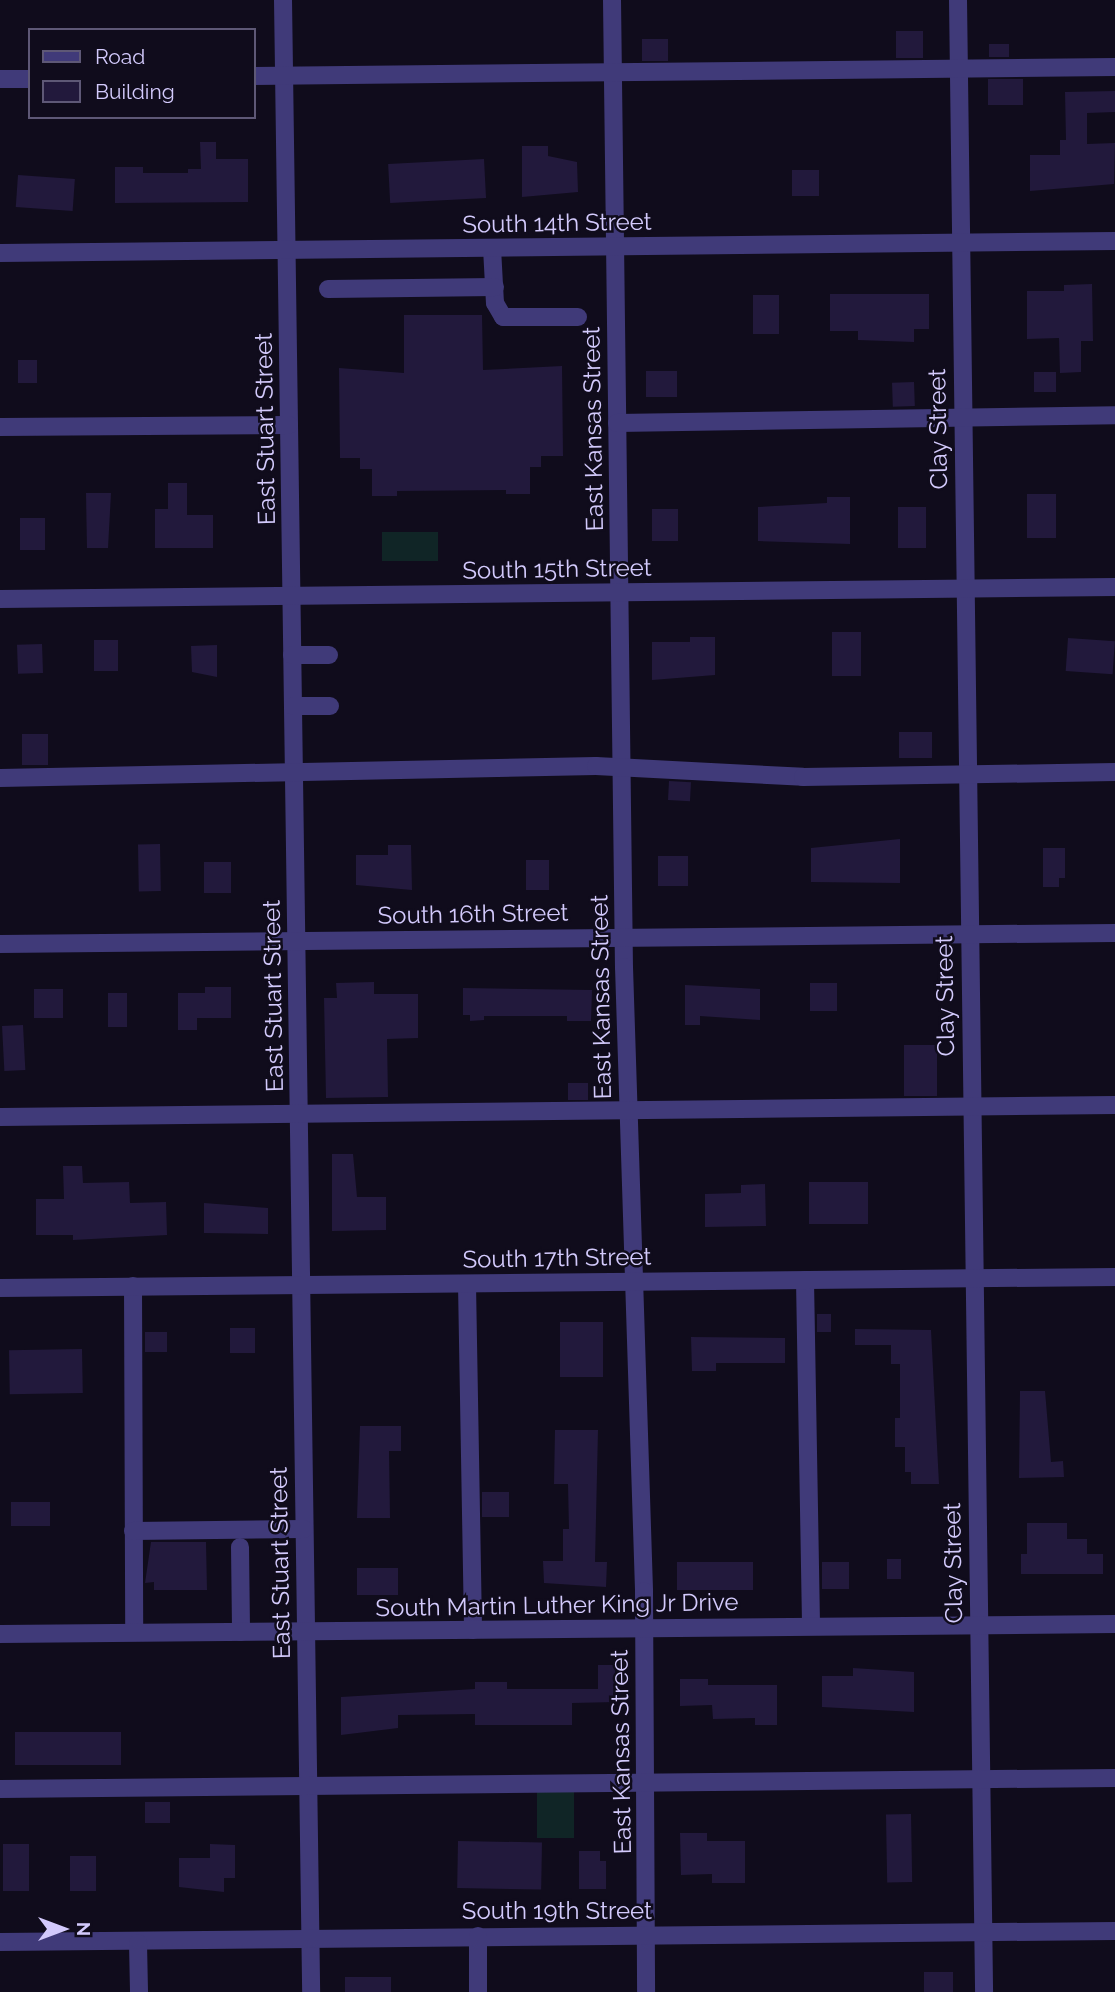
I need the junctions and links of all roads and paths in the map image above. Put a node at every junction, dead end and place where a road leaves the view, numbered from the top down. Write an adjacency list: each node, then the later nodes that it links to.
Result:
1 (283, 0): 8 (street, East Stuart Street)
2 (611, 0): 6 (street, East Kansas Street)
3 (958, 0): 5 (street, Clay Street)
4 (1115, 67): 5 (street)
5 (959, 69): 6 (street); 12 (street, Clay Street)
6 (612, 74): 8 (street); 13 (street, East Kansas Street)
7 (256, 76): 8 (street)
8 (284, 76): 15 (street, East Stuart Street)
9 (0, 79): 10 (street)
10 (28, 79)
11 (1115, 241): 12 (street, South 14th Street)
12 (960, 243): 13 (street, South 14th Street); 21 (street, Clay Street)
13 (615, 247): 14 (street, South 14th Street); 22 (street, East Kansas Street)
14 (492, 248): 15 (street, South 14th Street); 17 (street)
15 (287, 250): 16 (street, South 14th Street); 23 (street, East Stuart Street)
16 (0, 253)
17 (495, 287): 18 (street); 19 (street)
18 (328, 289)
19 (578, 317)
20 (1115, 415): 21 (street)
21 (962, 416): 22 (street); 26 (street, Clay Street)
22 (617, 423): 27 (street, East Kansas Street)
23 (289, 425): 24 (street); 28 (street, East Stuart Street)
24 (0, 427)
25 (1115, 587): 26 (street, South 15th Street)
26 (965, 589): 27 (street, South 15th Street); 37 (street, Clay Street)
27 (619, 592): 28 (street, South 15th Street); 34 (street, East Kansas Street)
28 (292, 596): 29 (street, South 15th Street); 30 (street, East Stuart Street)
29 (0, 599)
30 (292, 655): 31 (street); 32 (street, East Stuart Street)
31 (329, 655)
32 (293, 706): 33 (street); 35 (street, East Stuart Street)
33 (330, 706)
34 (621, 769): 35 (street); 37 (street); 41 (street, East Kansas Street)
35 (294, 771): 38 (street); 42 (street, East Stuart Street)
36 (1115, 772): 37 (street)
37 (967, 774): 40 (street, Clay Street)
38 (0, 778)
39 (1115, 933): 40 (street, South 16th Street)
40 (969, 934): 41 (street, South 16th Street); 45 (street, Clay Street)
41 (624, 936): 42 (street, South 16th Street); 46 (street, East Kansas Street)
42 (297, 941): 43 (street, South 16th Street); 47 (street, East Stuart Street)
43 (0, 944)
44 (1115, 1105): 45 (street)
45 (972, 1108): 46 (street); 50 (street, Clay Street)
46 (629, 1111): 47 (street); 52 (street, East Kansas Street)
47 (299, 1115): 48 (street); 54 (street, East Stuart Street)
48 (0, 1117)
49 (1115, 1277): 50 (street, South 17th Street)
50 (974, 1278): 51 (street, South 17th Street); 61 (street, Clay Street)
51 (806, 1280): 52 (street, South 17th Street); 62 (street)
52 (633, 1282): 53 (street, South 17th Street); 63 (street, East Kansas Street)
53 (467, 1284): 54 (street, South 17th Street); 64 (street)
54 (301, 1285): 55 (street, South 17th Street); 57 (street, East Stuart Street)
55 (133, 1286): 56 (street, South 17th Street); 58 (street)
56 (0, 1288)
57 (303, 1529): 58 (street); 65 (street, East Stuart Street)
58 (133, 1531): 66 (street)
59 (240, 1547): 67 (street)
60 (1115, 1624): 61 (street, South Martin Luther King Jr Drive)
61 (978, 1625): 62 (street, South Martin Luther King Jr Drive); 70 (street, Clay Street)
62 (811, 1626): 63 (street, South Martin Luther King Jr Drive)
63 (644, 1629): 64 (street, South Martin Luther King Jr Drive); 71 (street, East Kansas Street)
64 (474, 1630): 65 (street, South Martin Luther King Jr Drive)
65 (305, 1631): 67 (street, South Martin Luther King Jr Drive); 72 (street, East Stuart Street)
66 (134, 1632): 67 (street, South Martin Luther King Jr Drive); 68 (street, South Martin Luther King Jr Drive)
67 (241, 1632)
68 (0, 1634)
69 (1115, 1778): 70 (street)
70 (980, 1781): 71 (street); 75 (street, Clay Street)
71 (647, 1783): 72 (street); 76 (street, East Kansas Street)
72 (309, 1786): 73 (street); 78 (street, East Stuart Street)
73 (0, 1789)
74 (1115, 1931): 75 (street, South 19th Street)
75 (984, 1933): 76 (street, South 19th Street); 85 (street, Clay Street)
76 (646, 1935): 77 (street, South 19th Street); 84 (street, East Kansas Street)
77 (478, 1936): 78 (street, South 19th Street); 83 (street)
78 (311, 1937): 80 (street, South 19th Street); 82 (street, East Stuart Street)
79 (0, 1942): 80 (street, South 19th Street)
80 (138, 1943): 81 (street)
81 (139, 1992)
82 (311, 1992)
83 (478, 1992)
84 (646, 1992)
85 (984, 1992)

